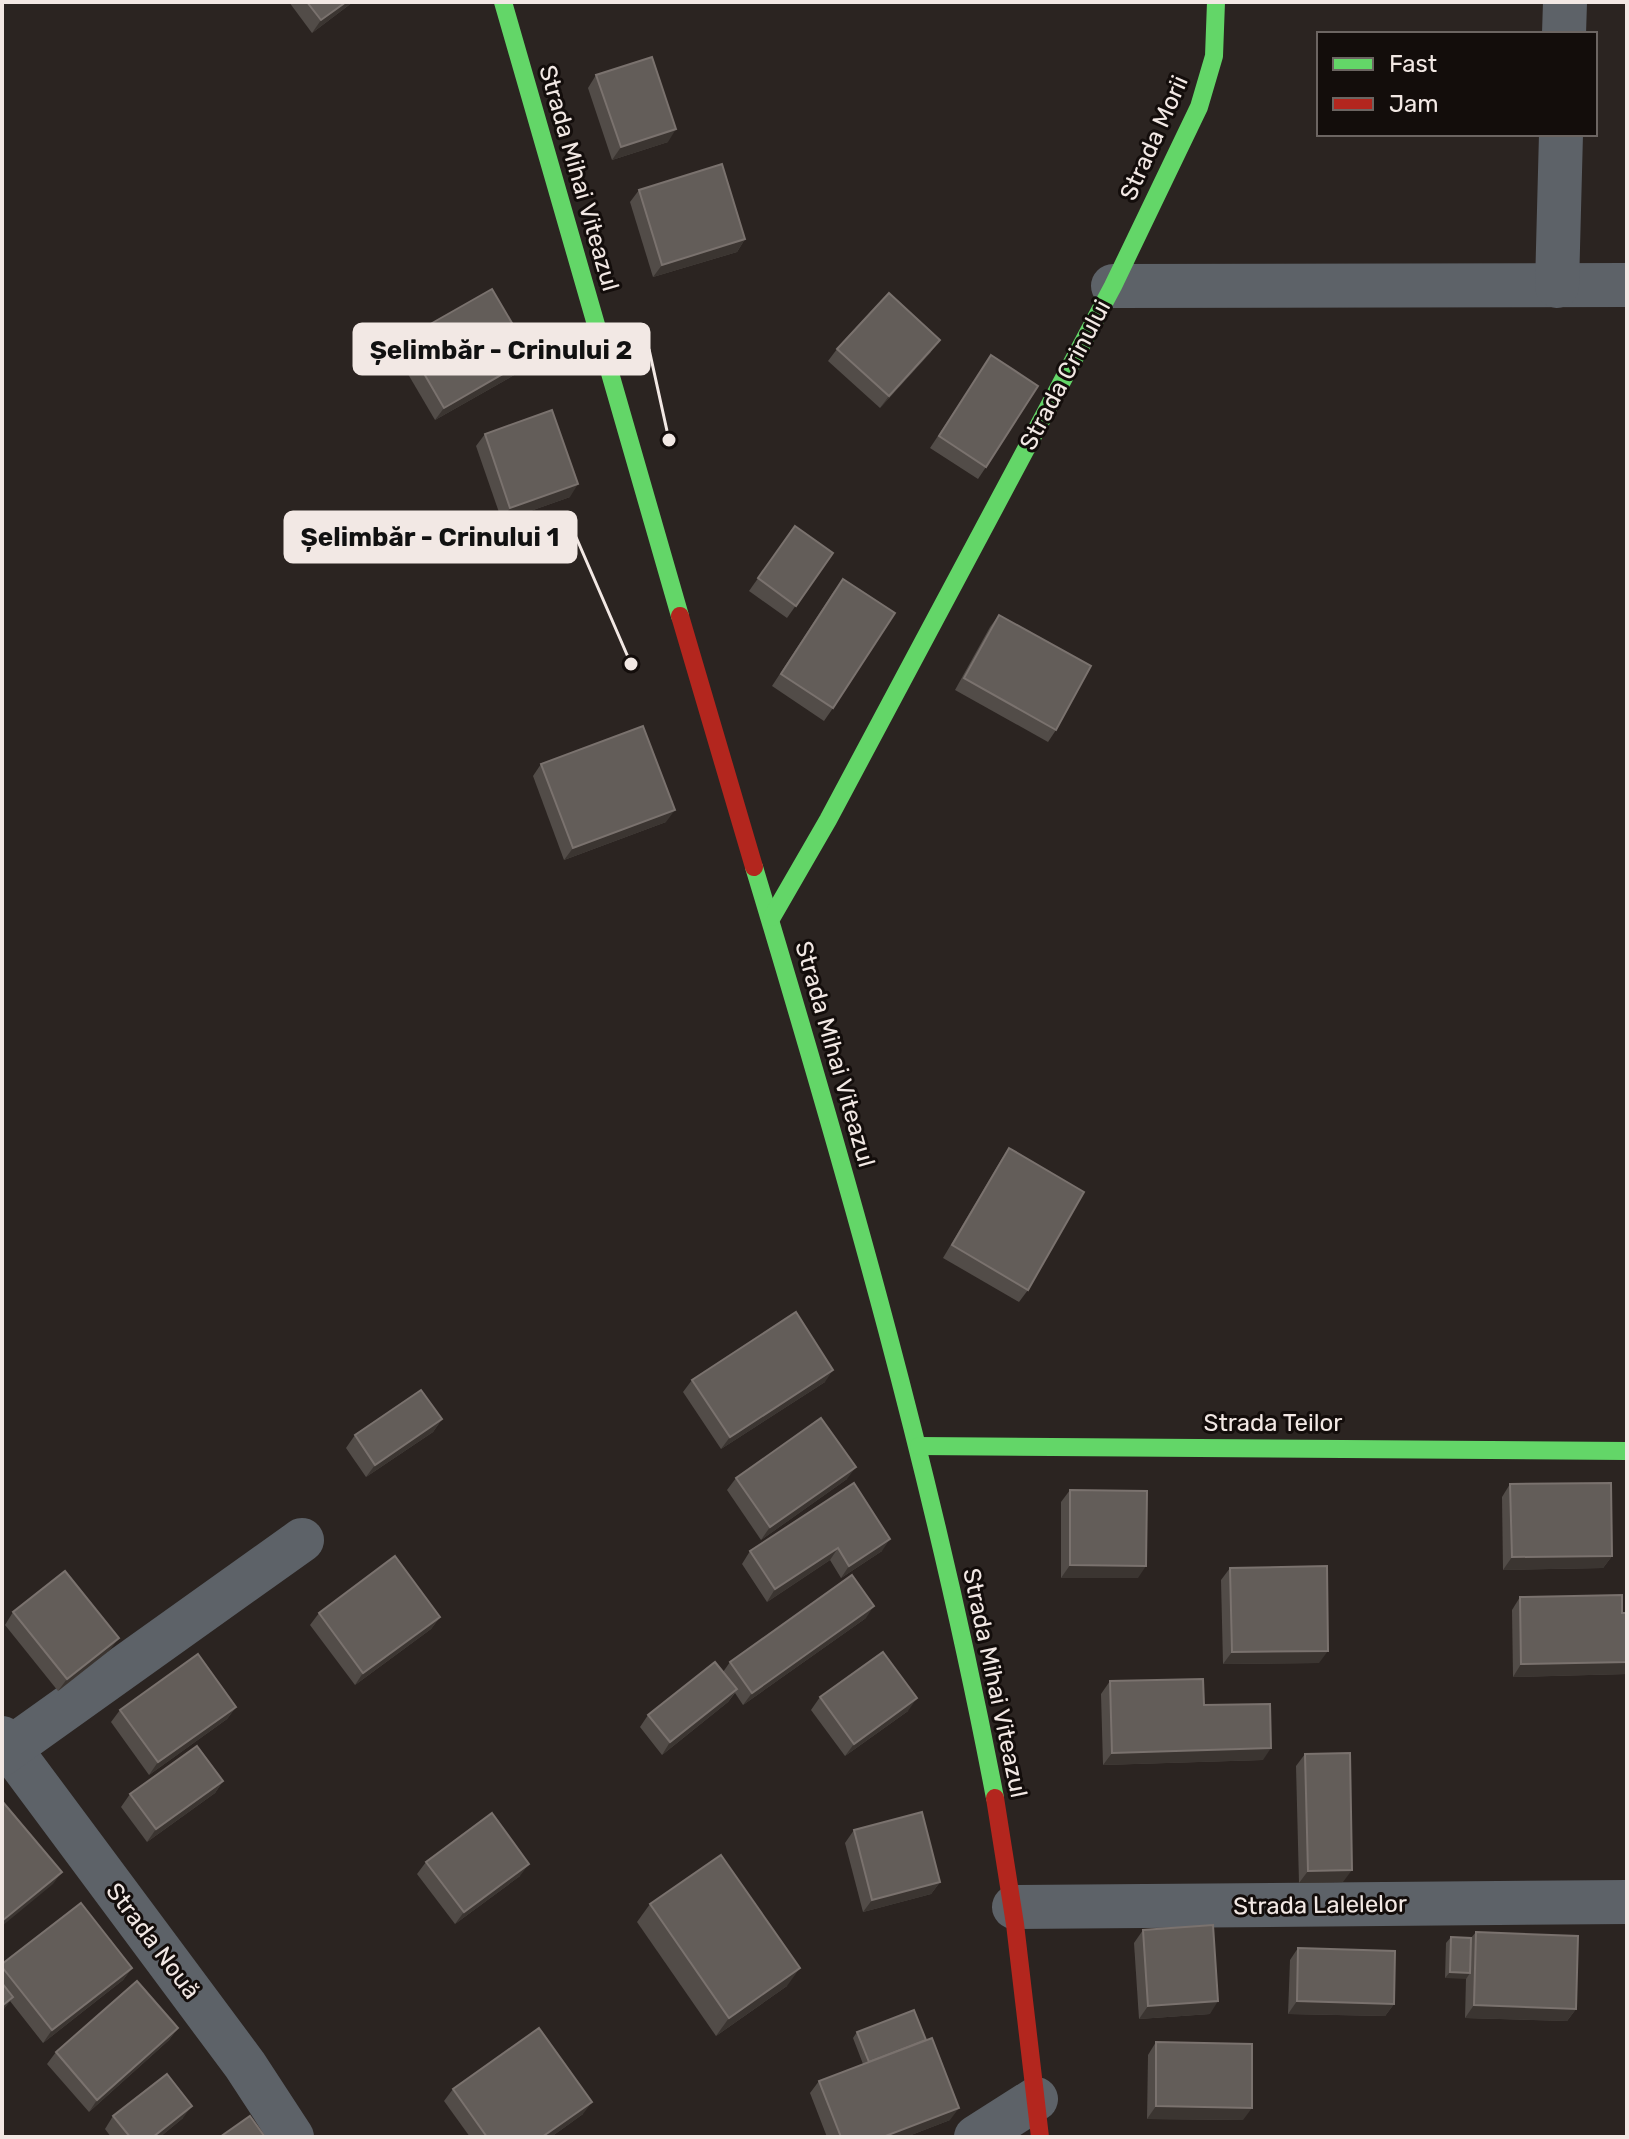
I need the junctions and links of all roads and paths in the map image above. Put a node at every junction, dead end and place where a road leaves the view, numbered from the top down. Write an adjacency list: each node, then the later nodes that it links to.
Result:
1 (503, 2): 9 (main road, Strada Mihai Viteazul)
2 (1216, 2): 7 (main road, Strada Morii)
3 (1565, 2): 4 (street)
4 (1564, 32)
5 (1561, 136): 8 (street)
6 (1627, 285): 8 (street, Strada Crinului)
7 (1113, 286): 8 (street, Strada Crinului); 9 (main road, Strada Crinului)
8 (1557, 286)
9 (772, 917): 10 (main road, Strada Mihai Viteazul)
10 (919, 1446): 11 (main road, Strada Teilor); 15 (main road, Strada Mihai Viteazul)
11 (1627, 1451)
12 (302, 1540): 13 (street, Strada Nouă)
13 (5, 1747): 17 (street, Strada Nouă)
14 (1627, 1902): 15 (street, Strada Lalelelor)
15 (1014, 1907): 16 (main road, Strada Mihai Viteazul)
16 (1038, 2118): 18 (street)
17 (292, 2137)
18 (976, 2137)

